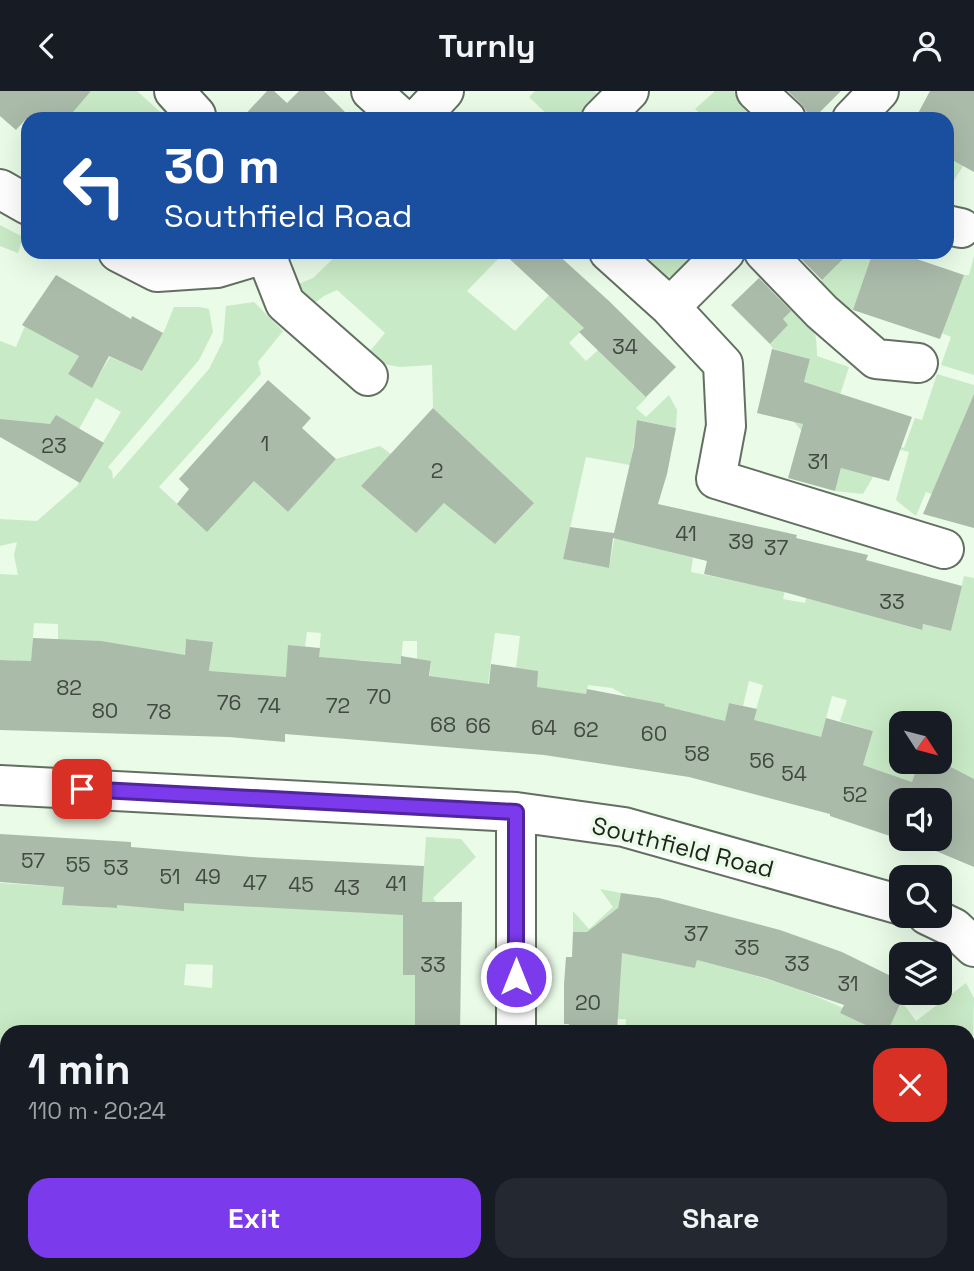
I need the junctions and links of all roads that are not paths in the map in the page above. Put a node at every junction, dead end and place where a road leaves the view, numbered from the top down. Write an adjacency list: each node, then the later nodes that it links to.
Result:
1 (371, 91): 6 (street)
2 (444, 91): 7 (street)
3 (756, 91): 9 (street)
4 (879, 91): 10 (street)
5 (641, 92): 8 (street)
6 (394, 112)
7 (424, 112)
8 (611, 112)
9 (778, 112)
10 (859, 112)
11 (0, 189): 12 (street)
12 (21, 201)
13 (132, 259): 14 (street)
14 (250, 259)
15 (270, 259): 21 (street)
16 (617, 259): 19 (street)
17 (718, 259): 19 (street)
18 (771, 259): 20 (street)
19 (670, 307): 22 (street)
20 (918, 363)
21 (368, 376)
22 (944, 549)
23 (0, 785): 24 (street, Southfield Road)
24 (516, 812): 25 (street, Southfield Road); 28 (street)
25 (889, 902)
26 (952, 927): 27 (street)
27 (974, 947)
28 (516, 1025)

